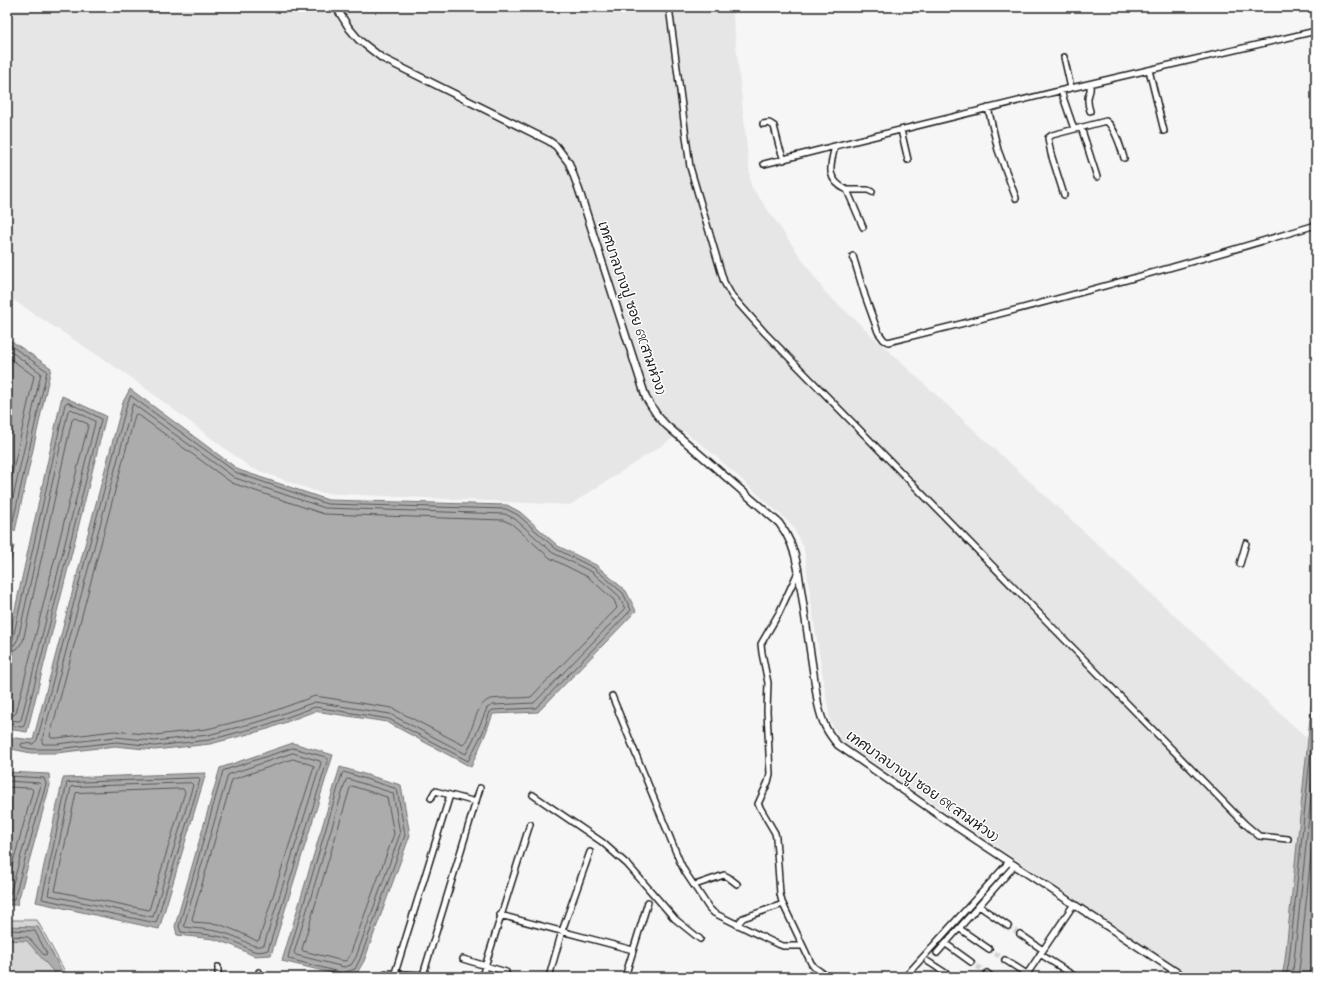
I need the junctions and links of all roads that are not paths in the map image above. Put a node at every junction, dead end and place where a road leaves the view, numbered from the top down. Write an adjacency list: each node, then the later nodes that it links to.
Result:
1 (336, 7): 31 (street, เทศบาลบางปู ซอย 69(สามห่วง))
2 (668, 7): 39 (street)
3 (1316, 31): 5 (street)
4 (1064, 56): 7 (street)
5 (1149, 70): 6 (street); 15 (street)
6 (1089, 84): 7 (street); 10 (street)
7 (1071, 88): 8 (street)
8 (1061, 90): 9 (street); 13 (street)
9 (988, 108): 14 (street); 25 (street)
10 (1090, 111)
11 (763, 124): 18 (street)
12 (1082, 127): 13 (street); 17 (street); 21 (street)
13 (1074, 129): 24 (street)
14 (901, 130): 16 (street); 19 (street)
15 (1164, 131)
16 (835, 146): 18 (street); 22 (street)
17 (1124, 158)
18 (784, 160): 20 (street)
19 (908, 160)
20 (764, 164)
21 (1097, 177)
22 (846, 190): 23 (street); 27 (street)
23 (872, 192)
24 (1064, 195)
25 (1016, 198)
26 (1316, 225): 28 (street)
27 (863, 227)
28 (853, 256)
29 (1246, 543): 30 (street)
30 (1240, 564)
31 (799, 571): 41 (street, เทศบาลบางปู ซอย 69(สามห่วง)); 45 (street)
32 (612, 696): 43 (street)
33 (480, 788): 37 (street)
34 (450, 795): 36 (street); 37 (street); 69 (street)
35 (533, 795): 54 (street)
36 (431, 798)
37 (476, 802): 71 (street)
38 (530, 824): 48 (street)
39 (1288, 839)
40 (590, 852): 52 (street)
41 (1012, 864): 46 (street, เทศบาลบางปู ซอย 69(สามห่วง)); 47 (street); 79 (street)
42 (737, 884): 43 (street)
43 (695, 885): 49 (street)
44 (648, 902): 58 (street)
45 (783, 904): 49 (street); 56 (street)
46 (1074, 904): 59 (street); 83 (street, เทศบาลบางปู ซอย 69(สามห่วง))
47 (979, 906): 50 (street); 51 (street)
48 (500, 915): 52 (street); 65 (street)
49 (737, 925): 56 (street)
50 (1008, 926)
51 (960, 929): 55 (street); 57 (street)
52 (562, 931): 58 (street); 76 (street)
53 (1020, 934): 59 (street)
54 (700, 939)
55 (946, 944): 60 (street); 64 (street)
56 (802, 946): 78 (street)
57 (989, 949)
58 (633, 950): 77 (street)
59 (1042, 952): 72 (street); 82 (street)
60 (937, 953)
61 (463, 959): 65 (street)
62 (1005, 960): 72 (street)
63 (927, 962): 80 (street)
64 (971, 962)
65 (485, 965): 67 (street); 73 (street)
66 (218, 967): 74 (street)
67 (506, 972)
68 (386, 973): 69 (street)
69 (395, 973): 71 (street)
70 (987, 973): 81 (street)
71 (423, 975): 75 (street)
72 (1026, 975)
73 (482, 976)
74 (218, 977)
75 (430, 977)
76 (549, 977)
77 (625, 977)
78 (828, 977)
79 (905, 977)
80 (952, 977)
81 (992, 977)
82 (1076, 977)
83 (1184, 977)

